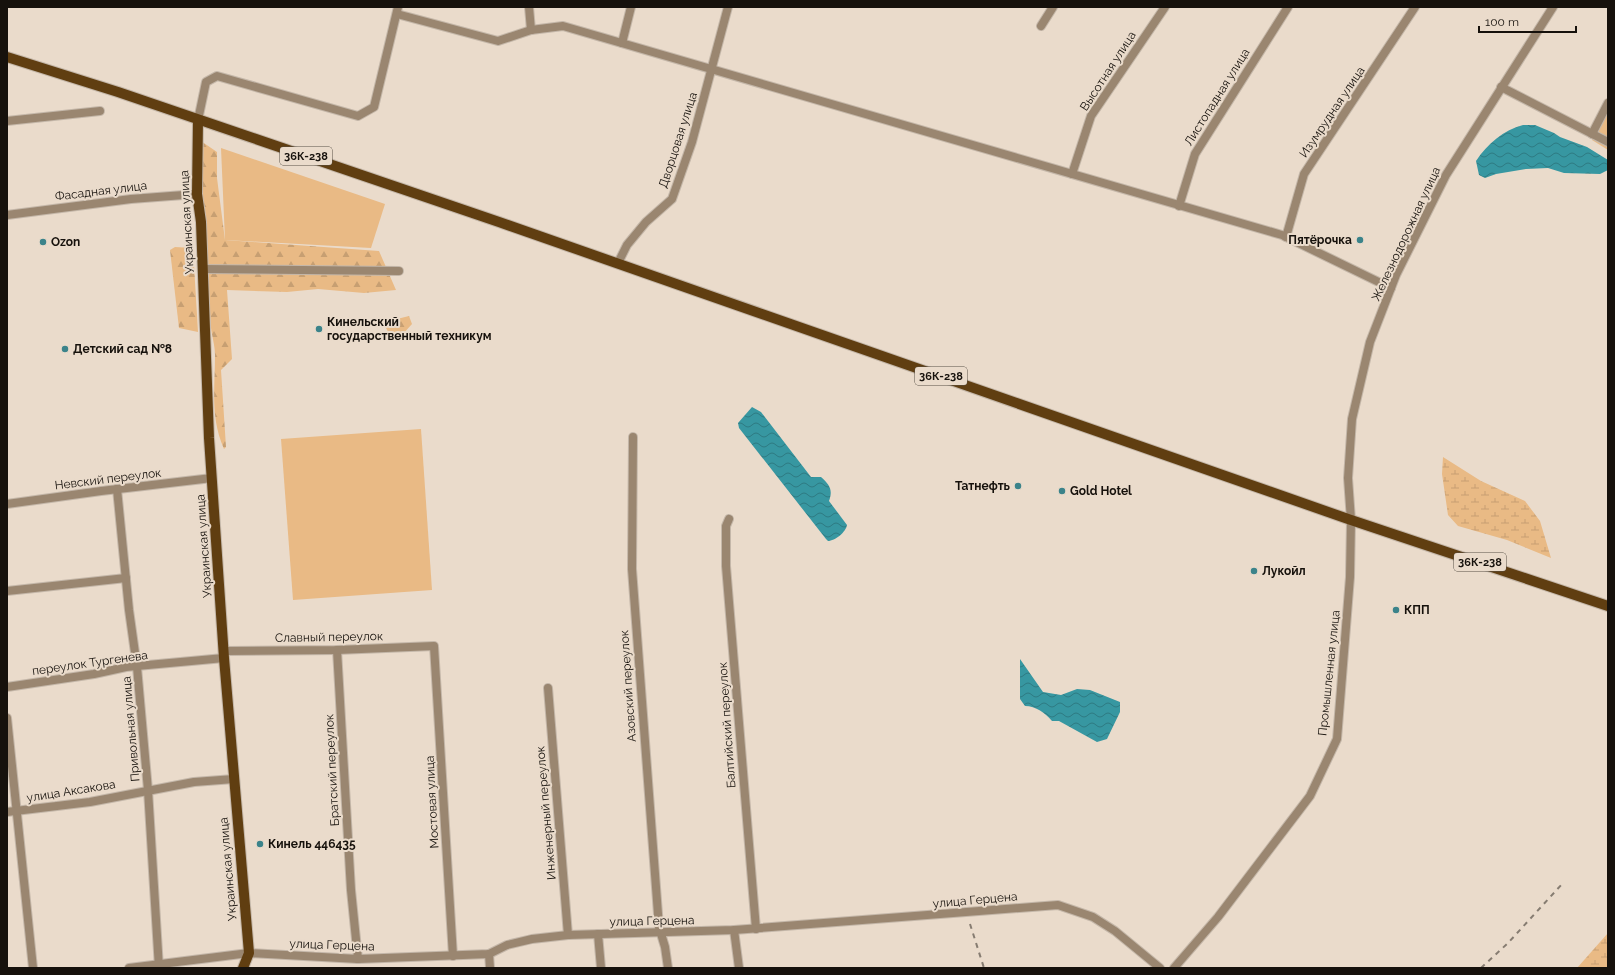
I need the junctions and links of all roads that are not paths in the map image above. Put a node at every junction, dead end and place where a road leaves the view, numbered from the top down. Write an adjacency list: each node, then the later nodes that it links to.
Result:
1 (529, 7): 11 (street)
2 (631, 7): 12 (street)
3 (728, 7): 14 (street, Дворцовая улица)
4 (1052, 7): 10 (street)
5 (1165, 7): 22 (street, Высотная улица)
6 (1288, 7): 24 (street, Листопадная улица)
7 (1415, 7): 26 (street, Изумрудная улица)
8 (1553, 7): 15 (street, Железнодорожная улица)
9 (397, 10): 11 (street); 18 (street)
10 (1041, 26)
11 (531, 30): 12 (street)
12 (622, 43): 14 (street)
13 (7, 57): 18 (main road, 36К-238)
14 (712, 70): 22 (street); 27 (street, Дворцовая улица)
15 (1501, 87): 20 (street); 30 (street, Железнодорожная улица)
16 (1608, 103): 20 (street)
17 (100, 111): 19 (street)
18 (198, 120): 23 (main road, Украинская улица); 27 (main road, 36К-238)
19 (7, 121)
20 (1592, 134): 21 (street)
21 (1608, 142)
22 (1072, 174): 24 (street)
23 (197, 194): 25 (street, Фасадная улица); 28 (main road, Украинская улица)
24 (1180, 206): 26 (street)
25 (7, 215)
26 (1286, 237): 30 (street)
27 (618, 263): 36 (main road, 36К-238)
28 (202, 269): 29 (street); 32 (main road, Украинская улица)
29 (399, 271)
30 (1391, 288): 36 (street, Железнодорожная улица)
31 (633, 437): 53 (street, Азовский переулок)
32 (212, 478): 33 (street, Невский переулок); 42 (main road, Украинская улица)
33 (117, 489): 34 (street, Невский переулок); 37 (street, Привольная улица)
34 (7, 504)
35 (728, 519): 51 (street, Балтийский переулок)
36 (1351, 520): 39 (main road, 36К-238); 69 (street, Промышленная улица)
37 (126, 578): 38 (street); 43 (street, Привольная улица)
38 (7, 591)
39 (1608, 606)
40 (434, 646): 41 (street, Славный переулок); 58 (street, Мостовая улица)
41 (337, 650): 42 (street, Славный переулок); 59 (street, Братский переулок)
42 (224, 655): 43 (street, переулок Тургенева); 47 (main road, Украинская улица)
43 (137, 667): 44 (street, переулок Тургенева); 48 (street, Привольная улица)
44 (7, 687)
45 (548, 688): 55 (street, Инженерный переулок)
46 (7, 718): 49 (street)
47 (234, 779): 48 (street, улица Аксакова); 56 (main road, Украинская улица)
48 (148, 790): 49 (street, улица Аксакова); 60 (street, Привольная улица)
49 (17, 811): 50 (street, улица Аксакова); 61 (street)
50 (7, 812)
51 (756, 929): 52 (street, улица Герцена); 68 (street, улица Герцена)
52 (734, 930): 53 (street, улица Герцена); 67 (street)
53 (659, 933): 54 (street, улица Герцена); 66 (street, Азовский переулок)
54 (598, 934): 55 (street, улица Герцена); 65 (street)
55 (568, 935): 57 (street, улица Герцена)
56 (249, 953): 59 (street, улица Герцена); 60 (street, улица Герцена); 63 (main road, Украинская улица)
57 (489, 954): 58 (street, улица Герцена); 64 (street)
58 (453, 956): 59 (street, улица Герцена)
59 (358, 959)
60 (159, 967): 62 (street, улица Герцена)
61 (33, 968)
62 (129, 968)
63 (243, 968)
64 (490, 968)
65 (601, 968)
66 (668, 968)
67 (739, 968)
68 (1160, 968)
69 (1174, 968)

